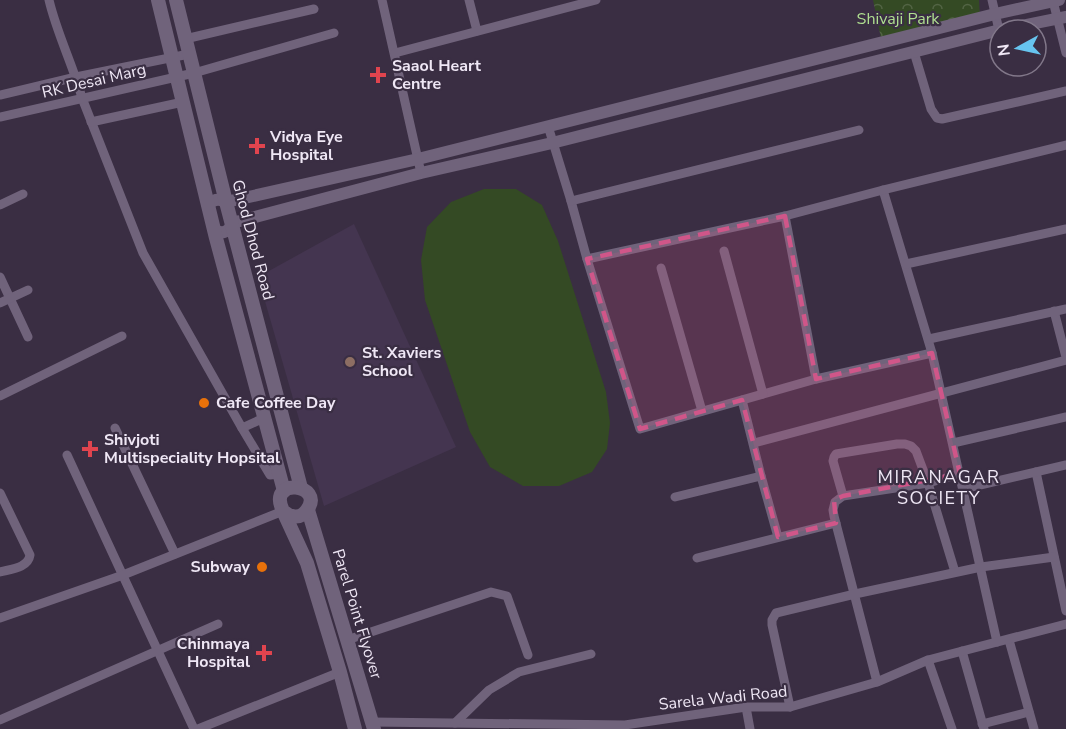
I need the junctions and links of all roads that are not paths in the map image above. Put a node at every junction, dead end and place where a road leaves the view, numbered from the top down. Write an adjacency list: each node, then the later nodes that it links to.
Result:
1 (50, 0): 24 (street)
2 (158, 0): 22 (main road)
3 (176, 0): 17 (main road, Ghod Dhod Road)
4 (382, 0): 19 (street)
5 (469, 0): 14 (street)
6 (596, 0): 9 (street)
7 (992, 0): 11 (street)
8 (1056, 1): 11 (street); 13 (street)
9 (560, 5): 14 (street)
10 (314, 9): 17 (street)
11 (995, 14): 12 (street); 32 (street)
12 (996, 18)
13 (1062, 18): 20 (street)
14 (477, 32): 19 (street)
15 (334, 33): 23 (street, RK Desai Marg)
16 (988, 33): 18 (street)
17 (185, 39): 21 (main road, Ghod Dhod Road)
18 (914, 52): 26 (street); 34 (street)
19 (395, 53): 36 (street)
20 (1066, 53)
21 (189, 54): 22 (street); 23 (main road, Ghod Dhod Road)
22 (173, 58): 24 (street); 25 (main road)
23 (194, 73): 25 (street, RK Desai Marg); 41 (main road, Ghod Dhod Road)
24 (76, 77): 27 (street); 28 (street)
25 (177, 77): 28 (street, RK Desai Marg); 29 (main road)
26 (1066, 91)
27 (0, 95)
28 (82, 98): 30 (street, RK Desai Marg); 31 (street)
29 (183, 102): 31 (street); 43 (main road)
30 (0, 117)
31 (91, 122): 72 (street)
32 (548, 126): 34 (street); 36 (street)
33 (859, 130): 40 (street)
34 (552, 143): 37 (street); 40 (street)
35 (1066, 145): 38 (street)
36 (418, 159): 37 (street); 41 (street)
37 (421, 173): 45 (street)
38 (883, 190): 44 (street); 50 (street)
39 (23, 194): 42 (street)
40 (571, 201): 49 (street)
41 (226, 202): 43 (street); 45 (main road, Ghod Dhod Road)
42 (0, 205)
43 (208, 206): 46 (main road)
44 (785, 216): 49 (street); 63 (street)
45 (232, 223): 46 (street); 82 (main road, Ghod Dhod Road)
46 (213, 228): 70 (main road)
47 (1066, 229): 50 (street)
48 (724, 251): 65 (street)
49 (587, 259): 68 (street)
50 (906, 264): 60 (street)
51 (661, 268): 68 (street)
52 (0, 277): 54 (street)
53 (28, 290): 54 (street)
54 (10, 298): 55 (street); 59 (street)
55 (0, 303)
56 (1066, 309): 57 (street)
57 (1053, 312): 60 (street); 62 (street)
58 (122, 336): 66 (street)
59 (28, 337)
60 (928, 339): 61 (street)
61 (932, 353): 63 (street); 64 (street)
62 (1066, 359): 64 (street)
63 (816, 379): 65 (street)
64 (941, 393): 73 (street); 74 (street)
65 (763, 394): 67 (street)
66 (0, 396)
67 (742, 400): 68 (street); 73 (street)
68 (702, 411)
69 (1066, 417): 74 (street)
70 (264, 418): 72 (street); 78 (main road)
71 (115, 428): 92 (street)
72 (242, 428): 78 (street)
73 (754, 443): 80 (street)
74 (953, 443): 79 (street)
75 (67, 455): 98 (street)
76 (1066, 465): 77 (street)
77 (1036, 472): 83 (street); 93 (street)
78 (279, 474): 84 (main road)
79 (960, 474): 81 (street); 83 (street)
80 (760, 476): 87 (street); 91 (street)
81 (928, 483): 86 (street); 86 (street); 97 (street)
82 (301, 488): 84 (main road); 88 (main road, Ghod Dhod Road)
83 (963, 489): 95 (street)
84 (284, 491): 89 (main road)
85 (0, 493): 96 (street)
86 (843, 496): 90 (street)
87 (675, 497)
88 (308, 510): 89 (main road); 104 (main road, Parel Point Flyover)
89 (283, 511): 92 (street); 112 (main road)
90 (836, 523): 91 (street); 99 (street)
91 (778, 537): 94 (street)
92 (175, 554): 98 (street)
93 (1054, 557): 95 (street); 100 (street)
94 (697, 558)
95 (981, 567): 97 (street); 106 (street)
96 (0, 572)
97 (955, 572): 99 (street)
98 (123, 575): 101 (street); 107 (street)
99 (855, 594): 113 (street); 115 (street)
100 (1066, 611)
101 (0, 618)
102 (218, 624): 107 (street)
103 (1066, 624): 105 (street, Sarela Wadi Road)
104 (347, 640): 110 (street); 119 (main road, Parel Point Flyover)
105 (1009, 640): 106 (street, Sarela Wadi Road); 116 (street)
106 (998, 642): 108 (street, Sarela Wadi Road)
107 (158, 651): 117 (street); 123 (street)
108 (962, 651): 111 (street, Sarela Wadi Road); 122 (street)
109 (591, 654): 118 (street)
110 (528, 655)
111 (928, 660): 113 (street, Sarela Wadi Road); 126 (street)
112 (340, 672): 123 (street); 124 (main road)
113 (877, 682): 115 (street, Sarela Wadi Road)
114 (746, 707): 115 (street, Sarela Wadi Road); 121 (street, Sarela Wadi Road); 125 (street)
115 (790, 707)
116 (1029, 712): 122 (street); 127 (street)
117 (0, 720)
118 (454, 723): 119 (street, Sarela Wadi Road); 120 (street, Sarela Wadi Road)
119 (373, 725)
120 (491, 726): 121 (street, Sarela Wadi Road)
121 (568, 726)
122 (983, 726)
123 (196, 729)
124 (355, 729)
125 (750, 729)
126 (952, 729)
127 (1034, 729)

